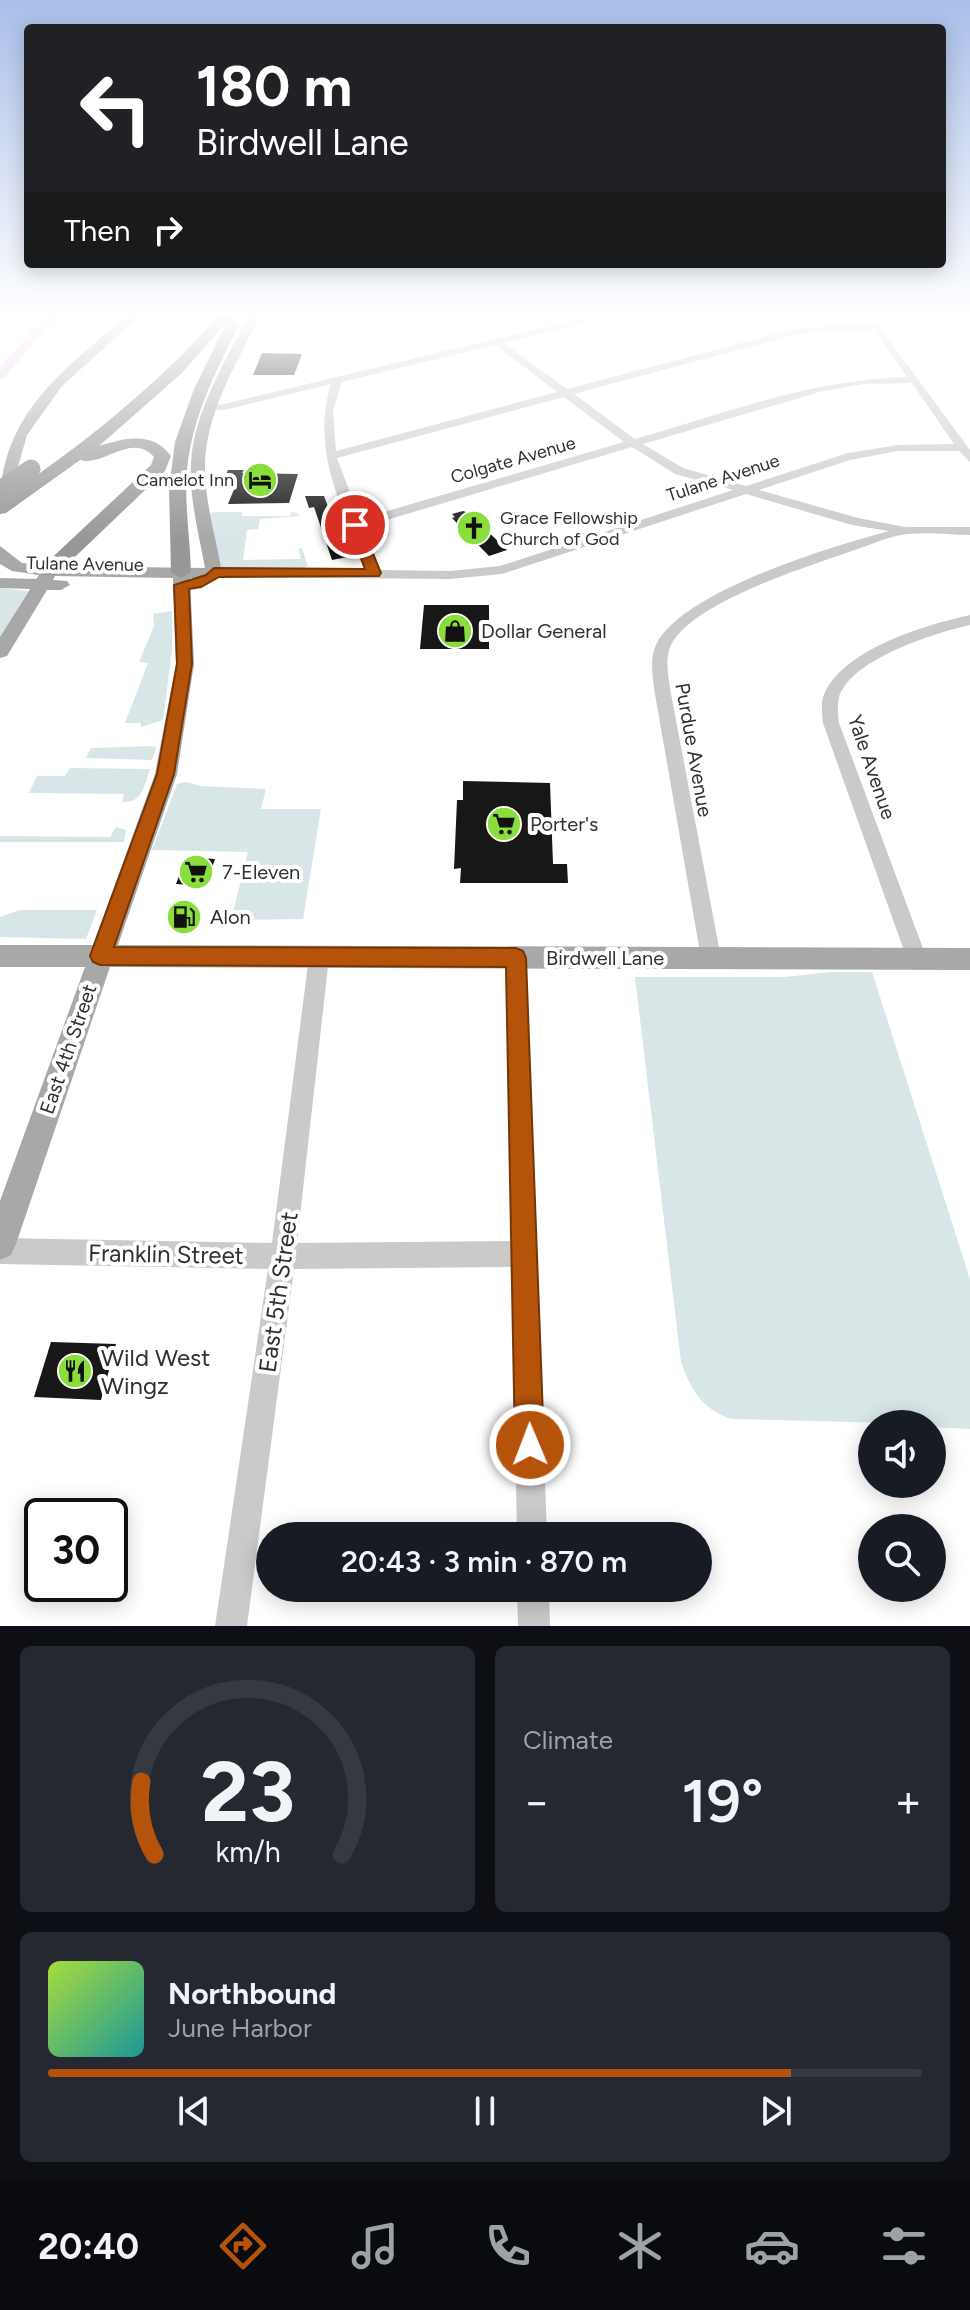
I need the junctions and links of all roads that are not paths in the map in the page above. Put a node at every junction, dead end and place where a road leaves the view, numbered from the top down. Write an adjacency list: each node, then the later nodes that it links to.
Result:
1 (52, 390): 20 (main road)
2 (132, 390): 18 (highway, bridge)
3 (154, 390): 17 (highway)
4 (203, 390): 29 (highway)
5 (219, 390): 13 (main road)
6 (294, 390): 13 (street)
7 (335, 390): 16 (street)
8 (561, 390): 12 (street)
9 (582, 390): 12 (street)
10 (816, 390): 14 (street, Colgate Avenue)
11 (922, 390): 15 (street)
12 (567, 394): 14 (street); 16 (street)
13 (211, 407): 26 (main road)
14 (634, 444): 19 (street); 22 (street, Colgate Avenue)
15 (966, 452): 19 (street, Tulane Avenue)
16 (330, 456): 22 (street)
17 (64, 465): 21 (highway); 28 (highway)
18 (0, 490)
19 (748, 491): 23 (street); 27 (street, Tulane Avenue)
20 (0, 502)
21 (0, 509)
22 (355, 525): 27 (street)
23 (907, 530): 24 (street, Purdue Avenue); 37 (street, Purdue Avenue)
24 (970, 531)
25 (0, 551): 28 (main road, Tulane Avenue)
26 (214, 573): 27 (street, Tulane Avenue); 29 (main road, Tulane Avenue)
27 (374, 573)
28 (45, 578): 29 (main road, Tulane Avenue); 30 (main road, Tulane Avenue); 32 (main road)
29 (181, 578): 34 (main road, East 4th Street)
30 (0, 583)
31 (970, 620): 38 (street, Yale Avenue)
32 (0, 652)
33 (0, 956): 34 (main road, Birdwell Lane)
34 (100, 956): 35 (main road, Birdwell Lane); 40 (main road, East 4th Street)
35 (319, 957): 36 (main road, Birdwell Lane); 43 (street, East 5th Street)
36 (516, 958): 37 (main road, Birdwell Lane); 42 (street)
37 (711, 958): 38 (main road, Birdwell Lane)
38 (917, 959): 39 (main road, Birdwell Lane)
39 (970, 959)
40 (0, 1244)
41 (0, 1251): 43 (street, Franklin Street)
42 (525, 1254): 43 (street, Franklin Street); 44 (street)
43 (283, 1256): 46 (street, East 5th Street)
44 (532, 1522)
45 (533, 1602): 47 (street)
46 (231, 1626)
47 (534, 1626)

